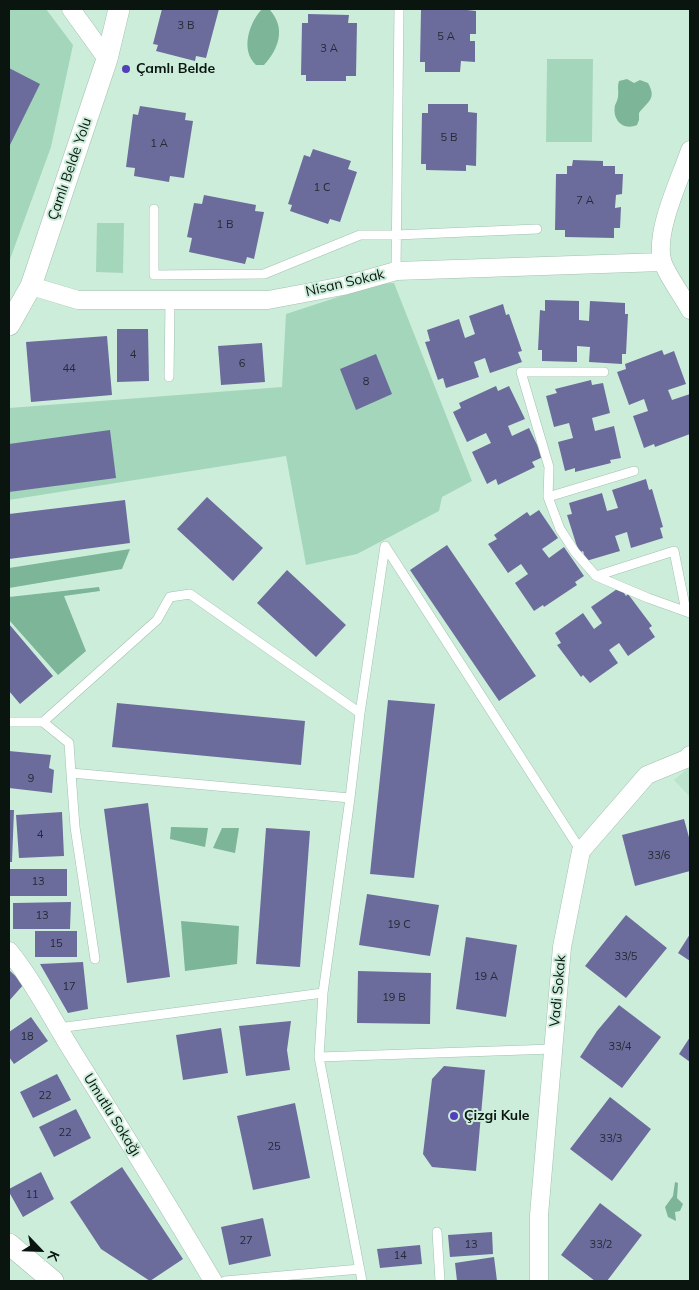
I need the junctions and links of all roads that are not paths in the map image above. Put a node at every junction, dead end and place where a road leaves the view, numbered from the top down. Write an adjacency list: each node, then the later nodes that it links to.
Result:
1 (71, 9): 4 (street)
2 (118, 9): 4 (street, Çamlı Belde Yolu)
3 (399, 9): 8 (lane)
4 (107, 59): 11 (street, Çamlı Belde Yolu)
5 (690, 150): 9 (street)
6 (154, 209): 8 (lane)
7 (537, 229): 8 (lane)
8 (396, 235): 10 (lane)
9 (662, 262): 10 (street, Nisan Sokak); 13 (street)
10 (396, 271): 12 (street, Nisan Sokak)
11 (31, 286): 12 (street, Nisan Sokak); 14 (street, Çamlı Belde Yolu)
12 (170, 300): 16 (lane)
13 (690, 310)
14 (9, 326)
15 (604, 372): 18 (lane)
16 (169, 377)
17 (634, 471): 18 (lane)
18 (548, 497): 19 (lane)
19 (596, 576): 20 (lane); 20 (lane)
20 (688, 612)
21 (360, 713): 23 (lane); 26 (lane); 27 (lane)
22 (9, 722): 23 (lane)
23 (43, 722): 25 (lane)
24 (690, 755): 27 (street, Vadi Sokak)
25 (71, 773): 26 (lane); 29 (lane)
26 (350, 798): 30 (lane)
27 (581, 852): 32 (street, Vadi Sokak)
28 (9, 950): 31 (street, Umutlu Sokağı)
29 (95, 959)
30 (323, 993): 31 (lane); 33 (lane)
31 (58, 1028): 38 (street, Umutlu Sokağı)
32 (553, 1049): 33 (lane); 42 (street, Vadi Sokak)
33 (319, 1057): 36 (lane)
34 (437, 1232): 41 (lane)
35 (9, 1244): 37 (street)
36 (360, 1269): 39 (lane); 40 (lane)
37 (54, 1281)
38 (213, 1281)
39 (225, 1281)
40 (362, 1281)
41 (440, 1281)
42 (539, 1281)

